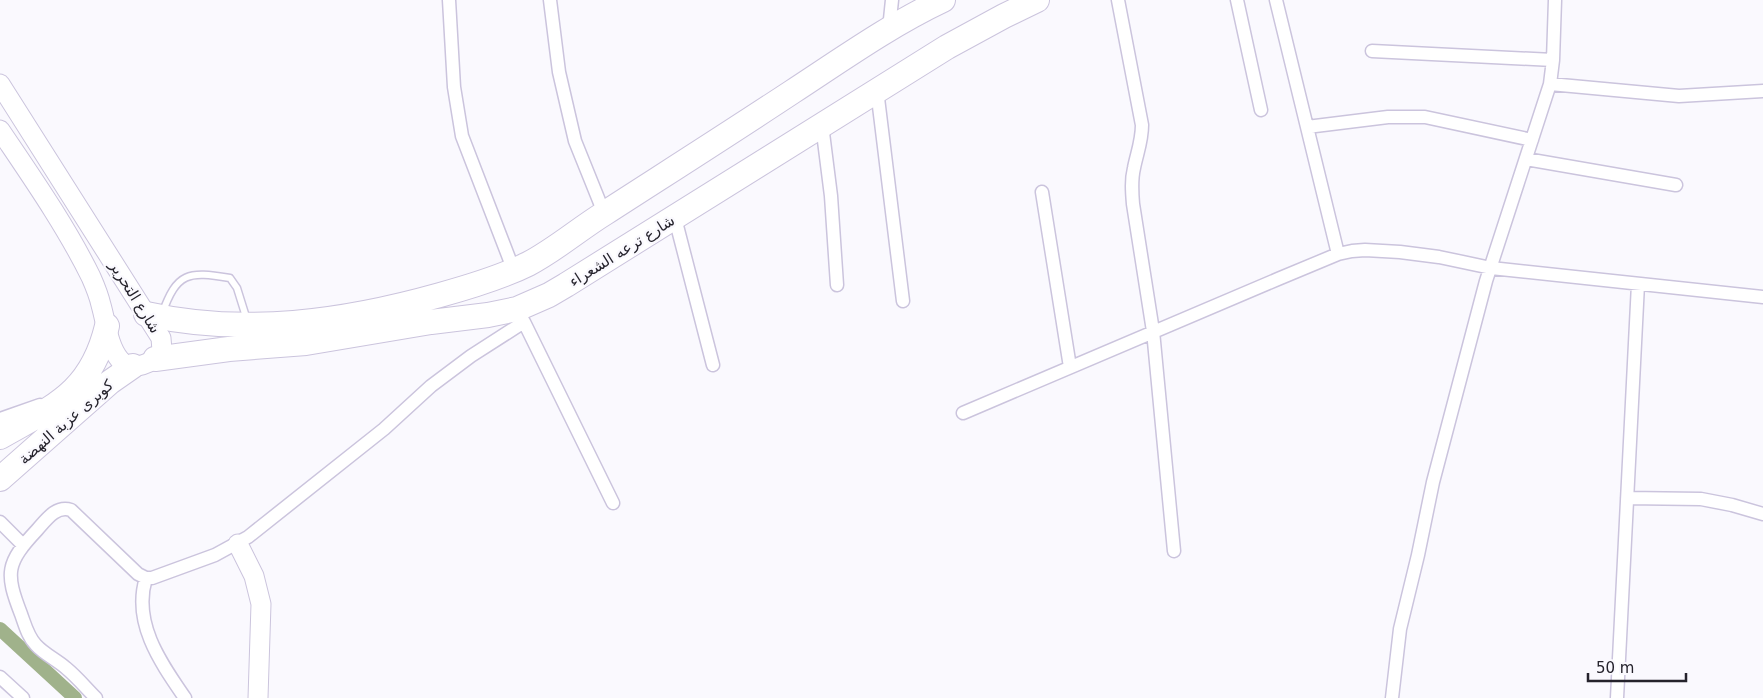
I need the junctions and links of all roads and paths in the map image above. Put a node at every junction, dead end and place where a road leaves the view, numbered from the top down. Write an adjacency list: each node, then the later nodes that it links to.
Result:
1 (449, 0): 28 (street)
2 (550, 0): 25 (street)
3 (892, 0): 10 (street)
4 (943, 0): 10 (highway)
5 (1037, 0): 15 (highway, شارع ترعه الشعراء)
6 (1118, 0): 41 (street)
7 (1236, 0): 17 (street)
8 (1276, 0): 19 (street)
9 (1555, 0): 12 (street)
10 (888, 29): 25 (highway)
11 (1372, 51): 12 (street)
12 (1553, 60): 14 (street)
13 (0, 84): 37 (street, شارع التحرير)
14 (1550, 84): 16 (street); 21 (street)
15 (877, 90): 18 (highway, شارع ترعه الشعراء); 35 (street)
16 (1763, 90)
17 (1261, 110)
18 (822, 124): 26 (highway, شارع ترعه الشعراء); 32 (street)
19 (1307, 127): 21 (street); 27 (street)
20 (0, 130): 39 (street, شارع التحرير)
21 (1532, 140): 22 (street)
22 (1526, 159): 23 (street); 29 (street)
23 (1676, 185)
24 (1042, 192): 44 (street)
25 (604, 213): 28 (highway)
26 (675, 218): 33 (highway, شارع ترعه الشعراء); 43 (street)
27 (1338, 254): 29 (street); 41 (street)
28 (520, 268): 30 (highway); 33 (highway)
29 (1491, 268): 31 (street); 63 (street)
30 (480, 282): 38 (highway); 40 (highway)
31 (1638, 284): 34 (street); 50 (street)
32 (837, 285)
33 (549, 295): 36 (highway, شارع ترعه الشعراء)
34 (1763, 297)
35 (903, 301)
36 (521, 315): 38 (highway, شارع ترعه الشعراء); 51 (street); 54 (street)
37 (153, 316): 40 (highway); 40 (lane); 42 (street, شارع التحرير)
38 (488, 316): 42 (highway, شارع ترعه الشعراء)
39 (107, 326): 42 (street, شارع التحرير); 45 (highway, كوبرى عزبة النهضة)
40 (248, 326)
41 (1153, 331): 44 (street); 56 (street)
42 (144, 363): 49 (highway, كوبرى عزبة النهضة)
43 (713, 365)
44 (1070, 367): 46 (street)
45 (68, 396): 47 (street); 48 (highway, كوبرى عزبة النهضة)
46 (963, 413)
47 (0, 419)
48 (0, 436)
49 (0, 480)
50 (1627, 498): 52 (street); 64 (street)
51 (613, 503)
52 (1763, 514)
53 (0, 522): 55 (street)
54 (238, 544): 57 (street); 62 (street)
55 (23, 546): 57 (street); 60 (street)
56 (1174, 551)
57 (146, 578): 61 (street)
58 (0, 678): 59 (street)
59 (23, 698)
60 (96, 698)
61 (185, 698)
62 (258, 698)
63 (1392, 698)
64 (1617, 698)

